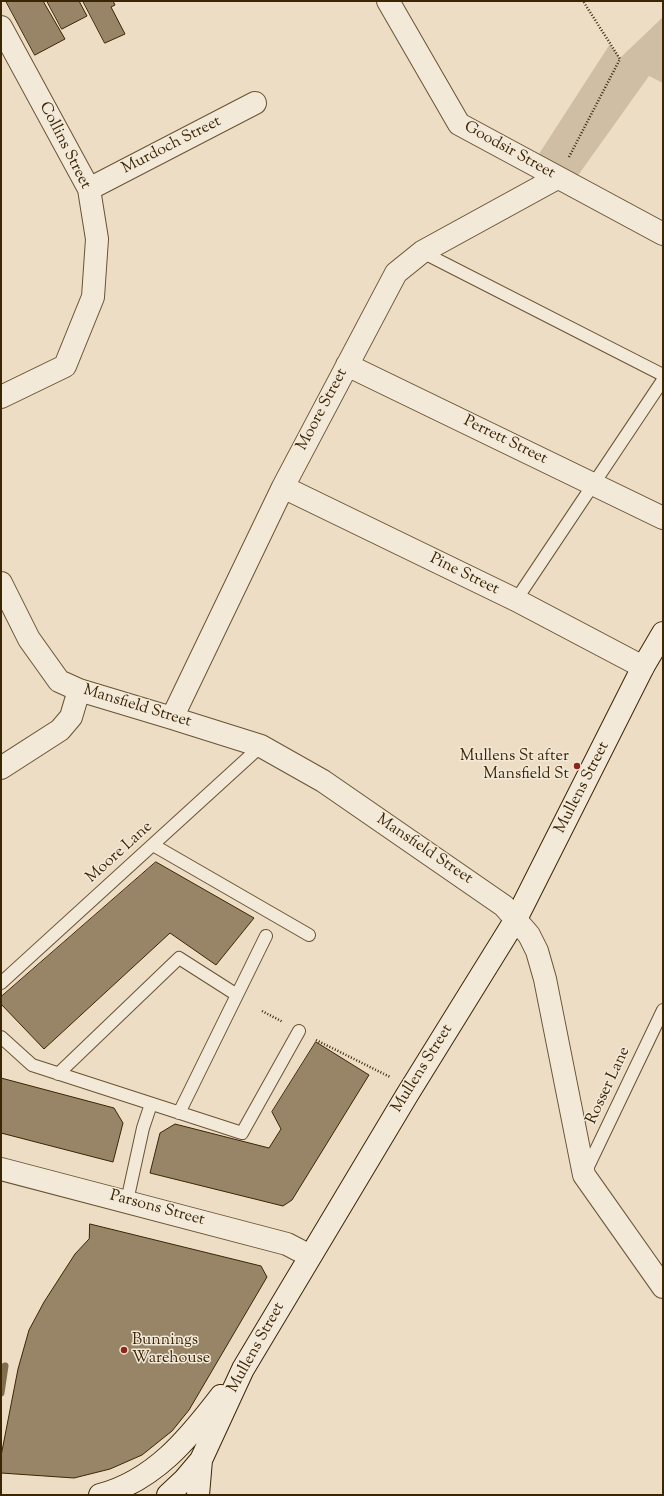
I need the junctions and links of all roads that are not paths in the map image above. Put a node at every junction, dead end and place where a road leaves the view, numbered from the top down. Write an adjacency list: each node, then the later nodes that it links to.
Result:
1 (388, 1): 4 (street, Goodsir Street)
2 (1, 27): 5 (street, Collins Street)
3 (255, 103): 5 (street, Murdoch Street)
4 (558, 178): 6 (street, Goodsir Street); 7 (street, Moore Street)
5 (89, 189): 11 (street, Collins Street)
6 (663, 234)
7 (422, 252): 8 (street, Moore Street); 9 (lane)
8 (347, 365): 12 (street, Perrett Street); 13 (street, Moore Street)
9 (663, 375)
10 (663, 380): 12 (lane)
11 (1, 398)
12 (594, 484): 14 (street, Perrett Street); 16 (lane)
13 (283, 487): 16 (street, Pine Street); 20 (street, Moore Street)
14 (663, 518)
15 (1, 583): 19 (street, Mansfield Street)
16 (516, 600): 18 (street, Pine Street)
17 (663, 634): 18 (street, Mullens Street)
18 (643, 667): 24 (street, Mullens Street)
19 (79, 690): 20 (street, Mansfield Street); 22 (street)
20 (172, 718): 21 (street, Mansfield Street)
21 (261, 746): 23 (lane, Moore Lane); 24 (street, Mansfield Street)
22 (1, 768)
23 (153, 845): 25 (lane); 27 (lane, Moore Lane)
24 (516, 919): 36 (street, Mansfield Street); 38 (street, Mullens Street)
25 (309, 935)
26 (266, 936): 28 (lane)
27 (1, 983)
28 (237, 995): 32 (lane); 34 (lane)
29 (663, 1010): 36 (lane, Rosser Lane)
30 (299, 1031): 34 (lane)
31 (1, 1037): 32 (lane)
32 (58, 1074): 33 (lane)
33 (151, 1104): 34 (lane); 37 (lane)
34 (179, 1113)
35 (1, 1169): 37 (street, Parsons Street)
36 (584, 1176): 39 (street, Mansfield Street)
37 (127, 1201): 38 (street, Parsons Street)
38 (310, 1256): 40 (street, Mullens Street)
39 (663, 1287)
40 (243, 1368): 41 (street, Mullens Street); 42 (street)
41 (201, 1460): 43 (street, Mullens Street); 44 (street)
42 (108, 1494)
43 (168, 1495)
44 (198, 1495)

